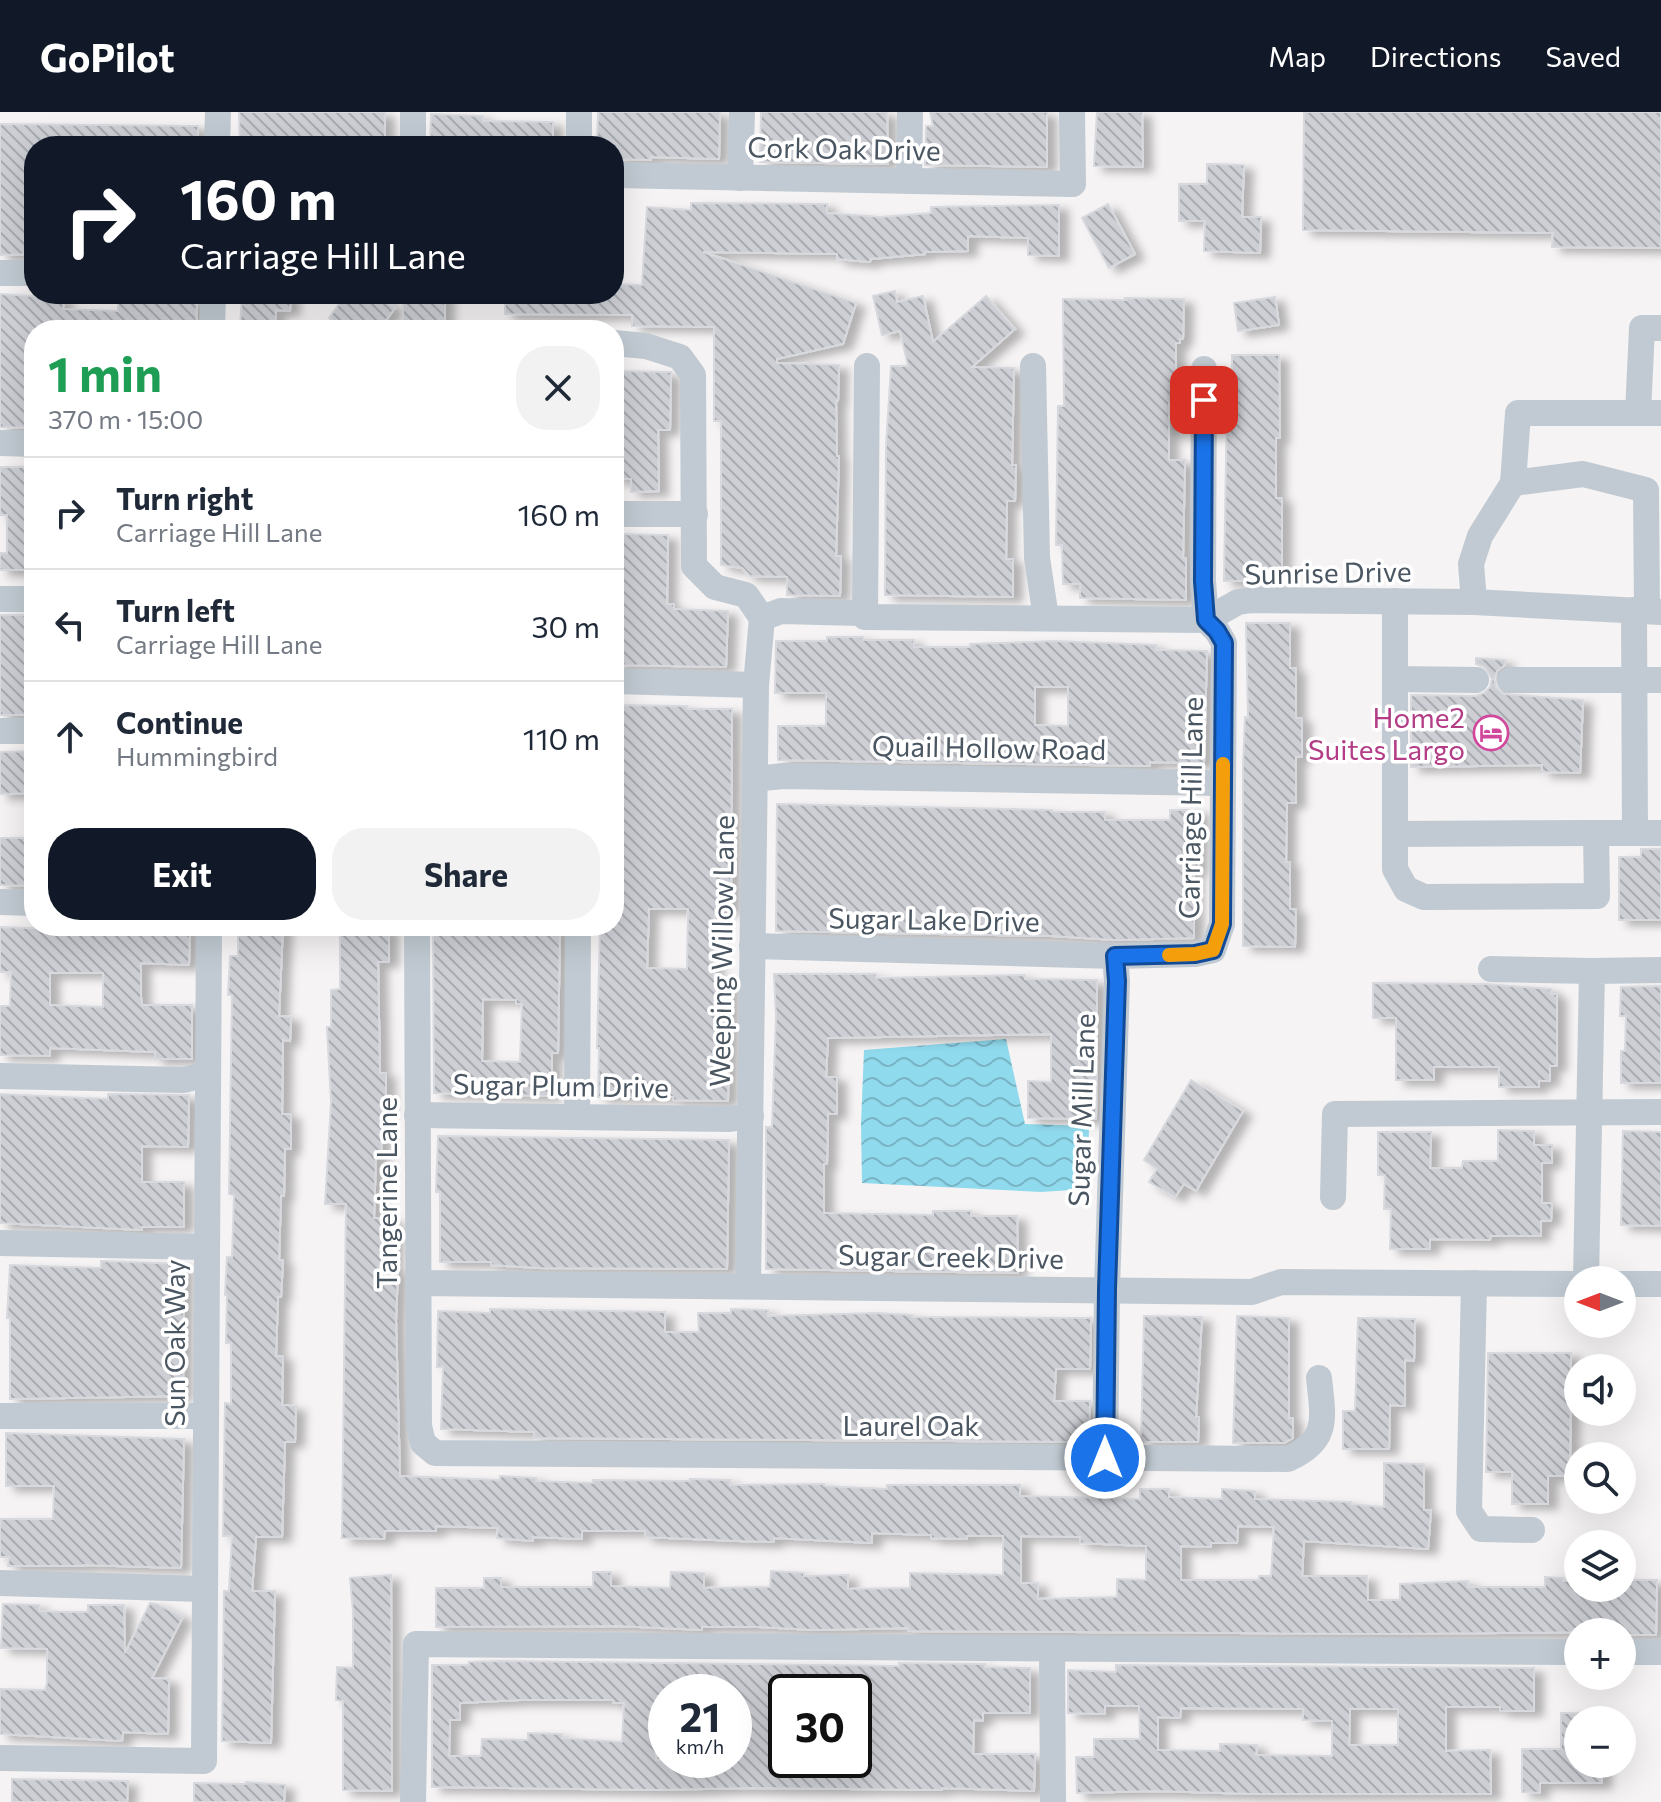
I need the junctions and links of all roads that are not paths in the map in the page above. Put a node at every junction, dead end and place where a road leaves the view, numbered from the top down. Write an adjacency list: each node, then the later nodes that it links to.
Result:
1 (218, 112): 7 (street)
2 (413, 112): 8 (street)
3 (579, 112): 9 (street)
4 (742, 112): 11 (street)
5 (910, 112): 12 (street)
6 (1072, 112): 12 (street, Cork Oak Drive)
7 (217, 136)
8 (413, 136)
9 (579, 136)
10 (624, 175): 11 (street, Cork Oak Drive)
11 (740, 178): 12 (street, Cork Oak Drive)
12 (909, 181)
13 (0, 273): 14 (street)
14 (24, 273)
15 (1661, 328): 20 (street)
16 (624, 344): 25 (street)
17 (867, 366): 32 (street)
18 (1033, 366): 34 (street)
19 (1204, 369): 35 (street)
20 (1649, 413): 23 (street)
21 (0, 443): 22 (street)
22 (24, 444)
23 (1513, 483): 26 (street); 30 (street)
24 (624, 514): 25 (street)
25 (695, 514): 33 (street)
26 (1654, 566): 31 (street)
27 (0, 599): 28 (street)
28 (24, 599)
29 (1395, 601): 30 (street, Sunrise Drive); 35 (street, Sunrise Drive); 36 (street)
30 (1474, 602): 31 (street, Sunrise Drive)
31 (1647, 611): 39 (street)
32 (865, 617): 33 (street, Sunrise Drive); 34 (street, Sunrise Drive)
33 (762, 618): 42 (street, Weeping Willow Lane)
34 (1046, 618): 35 (street, Sunrise Drive)
35 (1206, 620): 46 (street, Carriage Hill Lane)
36 (1395, 679): 37 (street); 49 (street)
37 (1476, 680)
38 (1510, 680): 39 (street)
39 (1634, 680): 40 (street); 48 (street)
40 (1661, 680)
41 (624, 681): 42 (street)
42 (756, 685): 45 (street, Weeping Willow Lane)
43 (0, 731): 44 (street)
44 (24, 731)
45 (755, 779): 46 (street, Quail Hollow Road); 55 (street, Weeping Willow Lane)
46 (1222, 783): 56 (street, Carriage Hill Lane)
47 (1596, 833): 48 (street); 49 (street); 49 (street)
48 (1648, 833)
49 (1395, 834)
50 (0, 902): 51 (street)
51 (24, 903)
52 (209, 936): 60 (street, Sun Oak Way)
53 (417, 936): 64 (street, Tangerine Lane)
54 (578, 936): 66 (street)
55 (752, 946): 56 (street, Sugar Lake Drive); 65 (street, Weeping Willow Lane)
56 (1115, 956): 77 (street, Sugar Mill Lane)
57 (1491, 969): 59 (street)
58 (1661, 970): 59 (street)
59 (1592, 971): 62 (street)
60 (208, 1074): 61 (street); 69 (street, Sun Oak Way)
61 (0, 1076)
62 (1589, 1112): 63 (street); 67 (street); 70 (street)
63 (1661, 1112)
64 (417, 1115): 66 (street, Sugar Plum Drive); 71 (street, Tangerine Lane)
65 (751, 1116): 66 (street, Sugar Plum Drive); 76 (street, Weeping Willow Lane)
66 (577, 1117)
67 (1333, 1197)
68 (0, 1243): 69 (street)
69 (207, 1247): 80 (street, Sun Oak Way)
70 (1586, 1266)
71 (418, 1283): 76 (street, Sugar Creek Drive); 81 (street, Tangerine Lane)
72 (1474, 1283): 73 (street, Sugar Creek Drive); 77 (street, Sugar Creek Drive); 83 (street)
73 (1564, 1284)
74 (1636, 1284): 75 (street)
75 (1661, 1284)
76 (748, 1286): 77 (street, Sugar Creek Drive)
77 (1107, 1289): 82 (street, Sugar Mill Lane)
78 (1319, 1378): 82 (street, Laurel Oak)
79 (0, 1416): 80 (street)
80 (205, 1416): 85 (street, Sun Oak Way)
81 (435, 1453): 82 (street, Laurel Oak)
82 (1105, 1458)
83 (1532, 1530)
84 (0, 1583): 85 (street)
85 (204, 1589): 90 (street, Sun Oak Way)
86 (1052, 1648): 87 (street); 91 (street); 92 (street)
87 (1564, 1652)
88 (1636, 1652): 89 (street)
89 (1661, 1652)
90 (0, 1758)
91 (413, 1802)
92 (1053, 1802)

